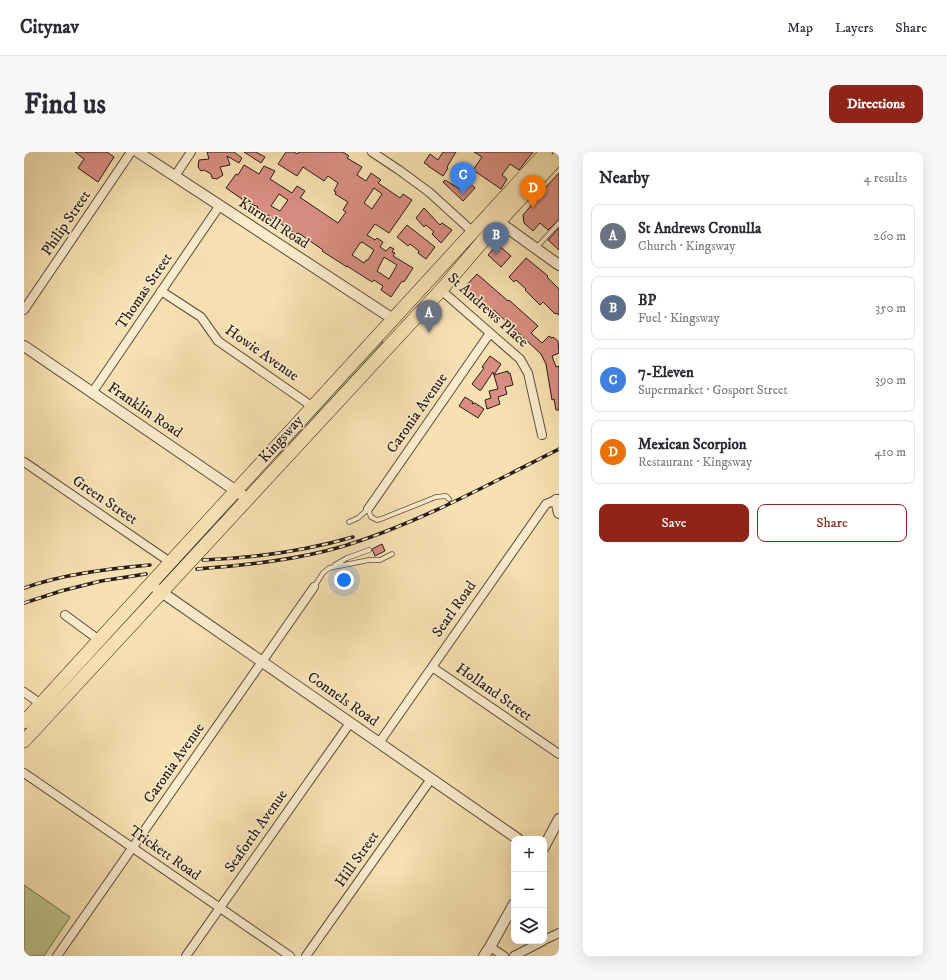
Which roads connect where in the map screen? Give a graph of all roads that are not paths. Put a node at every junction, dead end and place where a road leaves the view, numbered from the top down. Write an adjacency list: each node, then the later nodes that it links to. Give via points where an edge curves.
1 (131, 152): 17 (street, Philip Street)
2 (138, 152): 7 (street, Kurnell Road)
3 (191, 152): 7 (street)
4 (372, 152): 11 (street, via 424,189)
5 (546, 152): 9 (main road, Kingsway)
6 (559, 157): 9 (main road, Kingsway)
7 (175, 176): 8 (street, Kurnell Road)
8 (220, 205): 16 (street, Thomas Street); 18 (street, Kurnell Road)
9 (494, 219): 11 (main road, Kingsway); 12 (street); 15 (main road, Kingsway)
10 (559, 223): 12 (lane)
11 (473, 232): 14 (main road, Kingsway)
12 (535, 248): 13 (street)
13 (559, 265)
14 (430, 280): 15 (main road, St Andrews Place); 18 (main road, Kingsway)
15 (441, 290): 19 (street, St Andrews Place); 26 (main road, Kingsway)
16 (161, 291): 21 (street, Thomas Street); 22 (street, Howie Avenue, via 201,317 218,341)
17 (24, 310)
18 (393, 319): 22 (main road, Kingsway)
19 (490, 333): 23 (street, St Andrews Place, via 525,365); 29 (street, Caronia Avenue)
20 (25, 349): 21 (street, Franklin Road)
21 (92, 393): 25 (street, Franklin Road)
22 (313, 407): 25 (main road, Kingsway)
23 (542, 435)
24 (24, 462): 34 (street, Green Street)
25 (236, 490): 26 (street, Franklin Road); 34 (main road, Kingsway)
26 (248, 499): 38 (main road, Kingsway)
27 (449, 499): 29 (lane, via 446,496 436,497 381,520 371,517)
28 (558, 500): 30 (street); 42 (street, Searl Road, via 546,504)
29 (368, 509): 31 (lane)
30 (559, 513)
31 (349, 522)
32 (370, 550): 35 (lane, via 347,558)
33 (392, 554): 35 (lane, via 380,560)
34 (170, 562): 36 (main road, Kingsway)
35 (334, 566): 37 (lane, via 323,573)
36 (150, 584): 38 (street, Connels Road); 40 (main road, Kingsway)
37 (314, 587): 41 (street, Caronia Avenue)
38 (163, 592): 41 (street, Connels Road); 47 (main road, Kingsway)
39 (65, 615): 40 (street)
40 (99, 640): 44 (main road, Kingsway)
41 (263, 661): 46 (street, Connels Road); 55 (street, Caronia Avenue)
42 (432, 667): 48 (street, Searl Road); 49 (street, Holland Street)
43 (24, 692): 44 (street)
44 (41, 704): 45 (main road, Kingsway)
45 (24, 722)
46 (350, 723): 48 (street, Connels Road); 56 (street, Seaforth Avenue)
47 (24, 741)
48 (379, 743): 51 (street, Connels Road)
49 (559, 754)
50 (24, 773): 55 (street, Trickett Road)
51 (431, 779): 53 (street, Connels Road); 65 (street, Hill Street)
52 (558, 825): 54 (street)
53 (514, 836)
54 (547, 842)
55 (132, 847): 56 (street, Trickett Road); 62 (street, Caronia Avenue)
56 (220, 908): 63 (street, Seaforth Avenue); 64 (street, Trickett Road)
57 (512, 908): 61 (street)
58 (559, 933): 59 (street)
59 (547, 939)
60 (537, 944): 68 (street)
61 (490, 946): 66 (street); 67 (street)
62 (57, 956)
63 (186, 956)
64 (290, 956)
65 (306, 956)
66 (484, 956)
67 (504, 956)
68 (514, 956)

